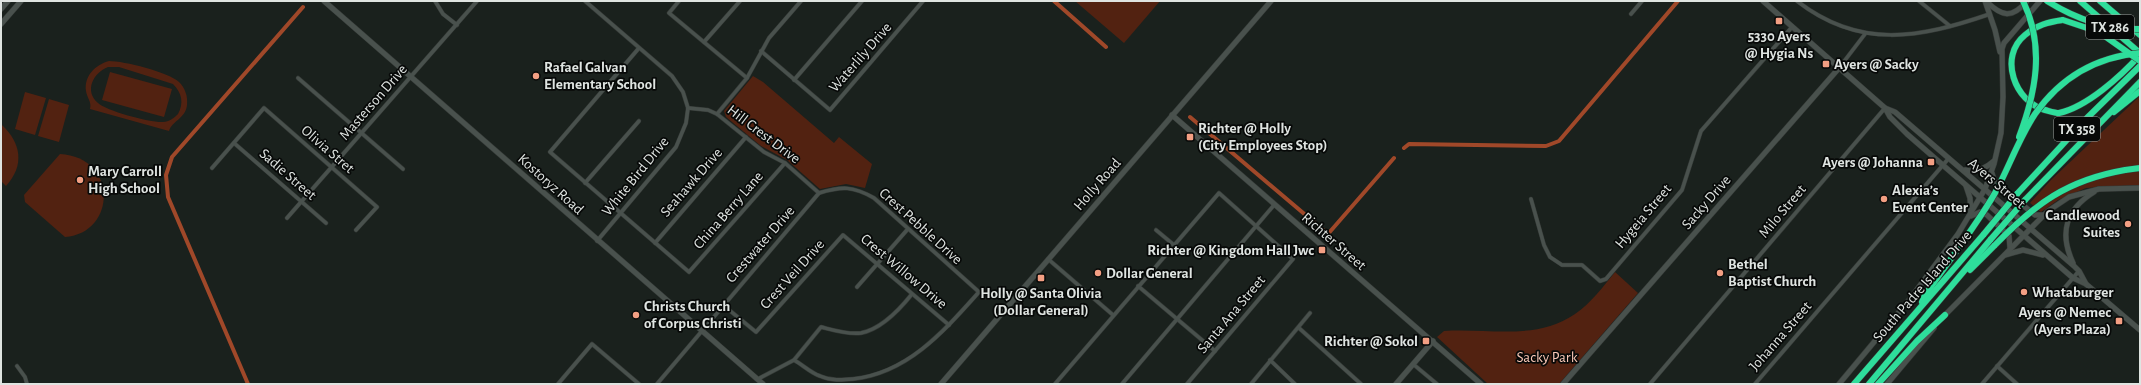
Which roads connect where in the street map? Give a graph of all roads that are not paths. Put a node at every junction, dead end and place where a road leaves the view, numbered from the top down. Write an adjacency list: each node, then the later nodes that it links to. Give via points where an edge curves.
1 (8, 1): 24 (main road)
2 (21, 1): 27 (main road)
3 (324, 1): 42 (main road, Kostoryz Road)
4 (435, 1): 28 (street, via 443,14)
5 (477, 1): 28 (street, Masterson Drive)
6 (585, 1): 35 (street)
7 (679, 1): 34 (street, via 669,13)
8 (740, 1): 34 (street)
9 (801, 1): 36 (street)
10 (862, 1): 45 (street)
11 (924, 1): 45 (street, Waterlily Drive, via 830,110)
12 (1271, 1): 51 (main road, Holly Road)
13 (1642, 1): 25 (street)
14 (1763, 1): 30 (main road, Ayers Street)
15 (1797, 1): 32 (street, via 1811,12)
16 (1919, 1): 29 (street)
17 (1986, 1): 19 (main road, via 1996,10 2008,14 2020,9); 26 (main road)
18 (2023, 1): 63 (highway, bridge, via 2030,14 2036,45 2037,76 2032,101)
19 (2027, 1)
20 (2040, 1): 38 (main road, via 2004,43)
21 (2047, 1): 31 (highway, bridge, via 2089,22 2125,29)
22 (2080, 1): 37 (highway, TX 286, bridge)
23 (2100, 1): 33 (highway, TX 286)
24 (1, 9)
25 (1631, 14)
26 (1990, 14): 29 (street); 38 (main road)
27 (1, 24)
28 (457, 25): 42 (street, Masterson Drive)
29 (1950, 26): 32 (street, via 1911,35)
30 (1792, 27): 41 (main road, Ayers Street); 77 (street, Hygeia Street, via 1701,131 1682,190 1606,279 1600,281 1582,265 1562,264 1550,257)
31 (2140, 29)
32 (1864, 34): 41 (street, Sacky Drive)
33 (2140, 35)
34 (704, 42): 44 (street)
35 (639, 48): 48 (street, via 679,84); 70 (street, via 550,152)
36 (761, 51): 44 (street); 45 (street)
37 (2140, 54): 39 (highway, bridge, via 2129,67 2081,105 2057,113 2034,107 2023,98 2012,72 2012,58 2017,44 2024,36 2046,22 2063,20 2099,32); 63 (highway, bridge, via 2120,55 2085,67 2064,84 2036,114)
38 (2001, 61): 60 (main road, via 2003,103 2001,133)
39 (2140, 62)
40 (2140, 66): 109 (highway, South Padre Island Drive / TX 358, bridge, via 2087,118 2017,194)
41 (1839, 68): 49 (main road, Ayers Street); 143 (main road, Sacky Drive)
42 (412, 76): 54 (street, Masterson Drive); 92 (main road, Kostoryz Road)
43 (298, 78): 54 (street)
44 (747, 78): 50 (street)
45 (794, 80)
46 (2140, 82): 53 (highway, South Padre Island Drive / TX 358)
47 (2140, 91): 53 (highway)
48 (688, 108): 50 (street, Hill Crest Drive); 80 (street, White Bird Drive, via 686,123 676,147)
49 (1885, 108): 55 (main road, Ayers Street, via 1895,112); 58 (main road, Ayers Street); 144 (street, Milo Street)
50 (717, 114): 56 (street, Hill Crest Drive)
51 (1172, 116): 79 (main road, Richter Street); 98 (main road, Holly Road)
52 (639, 121): 70 (street)
53 (2094, 128): 107 (highway, South Padre Island Drive / TX 358, bridge, via 2025,200)
54 (361, 133): 65 (street, Masterson Drive); 67 (street)
55 (1924, 136): 58 (main road); 59 (main road, Ayers Street)
56 (746, 137): 61 (street, Hill Crest Drive, via 764,152); 93 (street, Seahawk Drive)
57 (234, 143): 64 (street); 65 (street, Olivia Stret, via 264,108); 78 (street, Sadie Street)
58 (1922, 147): 62 (main road, Ayers Street)
59 (1949, 158): 62 (street, Johanna Street); 68 (main road, Ayers Street)
60 (1995, 160): 68 (main road, via 1976,171); 69 (main road)
61 (785, 163): 75 (street, Hill Crest Drive); 93 (street, China Berry Lane, via 689,272)
62 (1943, 165): 71 (main road, Ayers Street); 145 (street, Johanna Street)
63 (2008, 167): 109 (highway, bridge, via 1965,239 1925,295)
64 (212, 168)
65 (331, 168): 78 (street, Masterson Drive); 87 (street, Olivia Stret, via 377,208)
66 (2140, 168): 107 (highway, bridge, via 2102,174 2038,205 2018,221)
67 (403, 169)
68 (1962, 169): 73 (main road, Ayers Street)
69 (1992, 170): 73 (main road); 81 (main road, via 1995,183 2035,216)
70 (585, 183): 80 (street)
71 (1965, 184): 76 (main road, Ayers Street); 82 (main road, via 1970,198)
72 (2140, 188): 74 (main road)
73 (1985, 189): 76 (main road); 86 (main road, Ayers Street)
74 (2099, 189): 81 (main road, via 2069,197); 100 (main road, via 2080,201 2068,220 2065,238)
75 (819, 193): 88 (street, Crest Pebble Drive, via 848,187 862,191 874,198); 108 (street, Crestwater Drive)
76 (1981, 198): 82 (main road); 91 (main road, Ayers Street)
77 (1531, 199)
78 (302, 201): 83 (street, Masterson Drive); 84 (street, Sadie Street)
79 (1274, 205): 85 (street); 118 (main road, Richter Street)
80 (620, 213): 92 (street, White Bird Drive); 93 (street)
81 (2043, 215): 86 (main road)
82 (1970, 216): 95 (main road, via 1980,212 1987,215 2010,236); 146 (main road, via 1894,320)
83 (287, 218)
84 (326, 223)
85 (1256, 226): 94 (street, via 1219,193); 113 (street); 119 (street, Santa Ana Street, via 1293,259)
86 (2031, 228): 91 (main road); 100 (main road, Ayers Street)
87 (356, 230)
88 (907, 230): 99 (street); 114 (street, Crest Pebble Drive, via 978,292)
89 (1156, 230): 94 (street)
90 (843, 235): 99 (street, Crest Willow Drive); 108 (street, Crest Veil Drive, via 756,332)
91 (2024, 235): 95 (main road); 97 (main road, Ayers Street)
92 (597, 241): 117 (main road, Kostoryz Road)
93 (655, 243)
94 (1174, 245): 104 (street)
95 (2010, 248): 96 (main road)
96 (2004, 255): 97 (main road, via 2030,250); 112 (main road)
97 (2051, 258): 102 (main road, Ayers Street)
98 (1048, 259): 111 (street); 134 (main road, Holly Road)
99 (877, 264): 105 (street); 106 (street, Crest Willow Drive)
100 (2074, 266): 101 (main road, Ayers Street)
101 (2079, 271): 102 (street); 103 (main road, Ayers Street)
102 (2073, 278): 103 (main road, Ayers Street); 124 (street)
103 (2086, 284): 116 (main road, Ayers Street)
104 (1138, 286): 111 (street); 113 (street)
105 (858, 287)
106 (912, 294): 114 (street, Crest Willow Drive); 120 (street, via 896,314 861,333 821,328)
107 (1945, 295): 148 (highway, South Padre Island Drive / TX 358)
108 (723, 305): 117 (street, Crestwater Drive)
109 (1920, 308): 147 (highway, South Padre Island Drive / TX 358)
110 (1310, 313): 115 (street)
111 (1113, 315): 127 (street)
112 (1945, 315): 149 (highway); 150 (main road)
113 (1176, 320): 119 (street); 135 (street)
114 (949, 325): 120 (street, via 922,350 896,368 866,378 838,380 821,377)
115 (1299, 328): 121 (street); 139 (street)
116 (2140, 330)
117 (702, 332): 125 (main road, Kostoryz Road); 132 (street, Crestwater Drive)
118 (1433, 341): 122 (main road); 142 (main road, Richter Street)
119 (1215, 351): 136 (street, Santa Ana Street)
120 (794, 360): 125 (street)
121 (1270, 360): 137 (street); 138 (street)
122 (1413, 364): 140 (main road); 141 (street)
123 (17, 366): 128 (street)
124 (1997, 366): 151 (street); 152 (street)
125 (758, 378): 133 (main road, Kostoryz Road)
126 (561, 380): 129 (street); 130 (street); 131 (street, via 592,344)
127 (1057, 383)
128 (27, 384)
129 (558, 384)
130 (566, 384)
131 (639, 384)
132 (657, 384)
133 (763, 384)
134 (941, 384)
135 (1122, 384)
136 (1187, 384)
137 (1251, 384)
138 (1295, 384)
139 (1361, 384)
140 (1396, 384)
141 (1437, 384)
142 (1481, 384)
143 (1564, 384)
144 (1650, 384)
145 (1755, 384)
146 (1839, 384)
147 (1854, 384)
148 (1869, 384)
149 (1878, 384)
150 (1887, 384)
151 (1982, 384)
152 (2017, 384)

